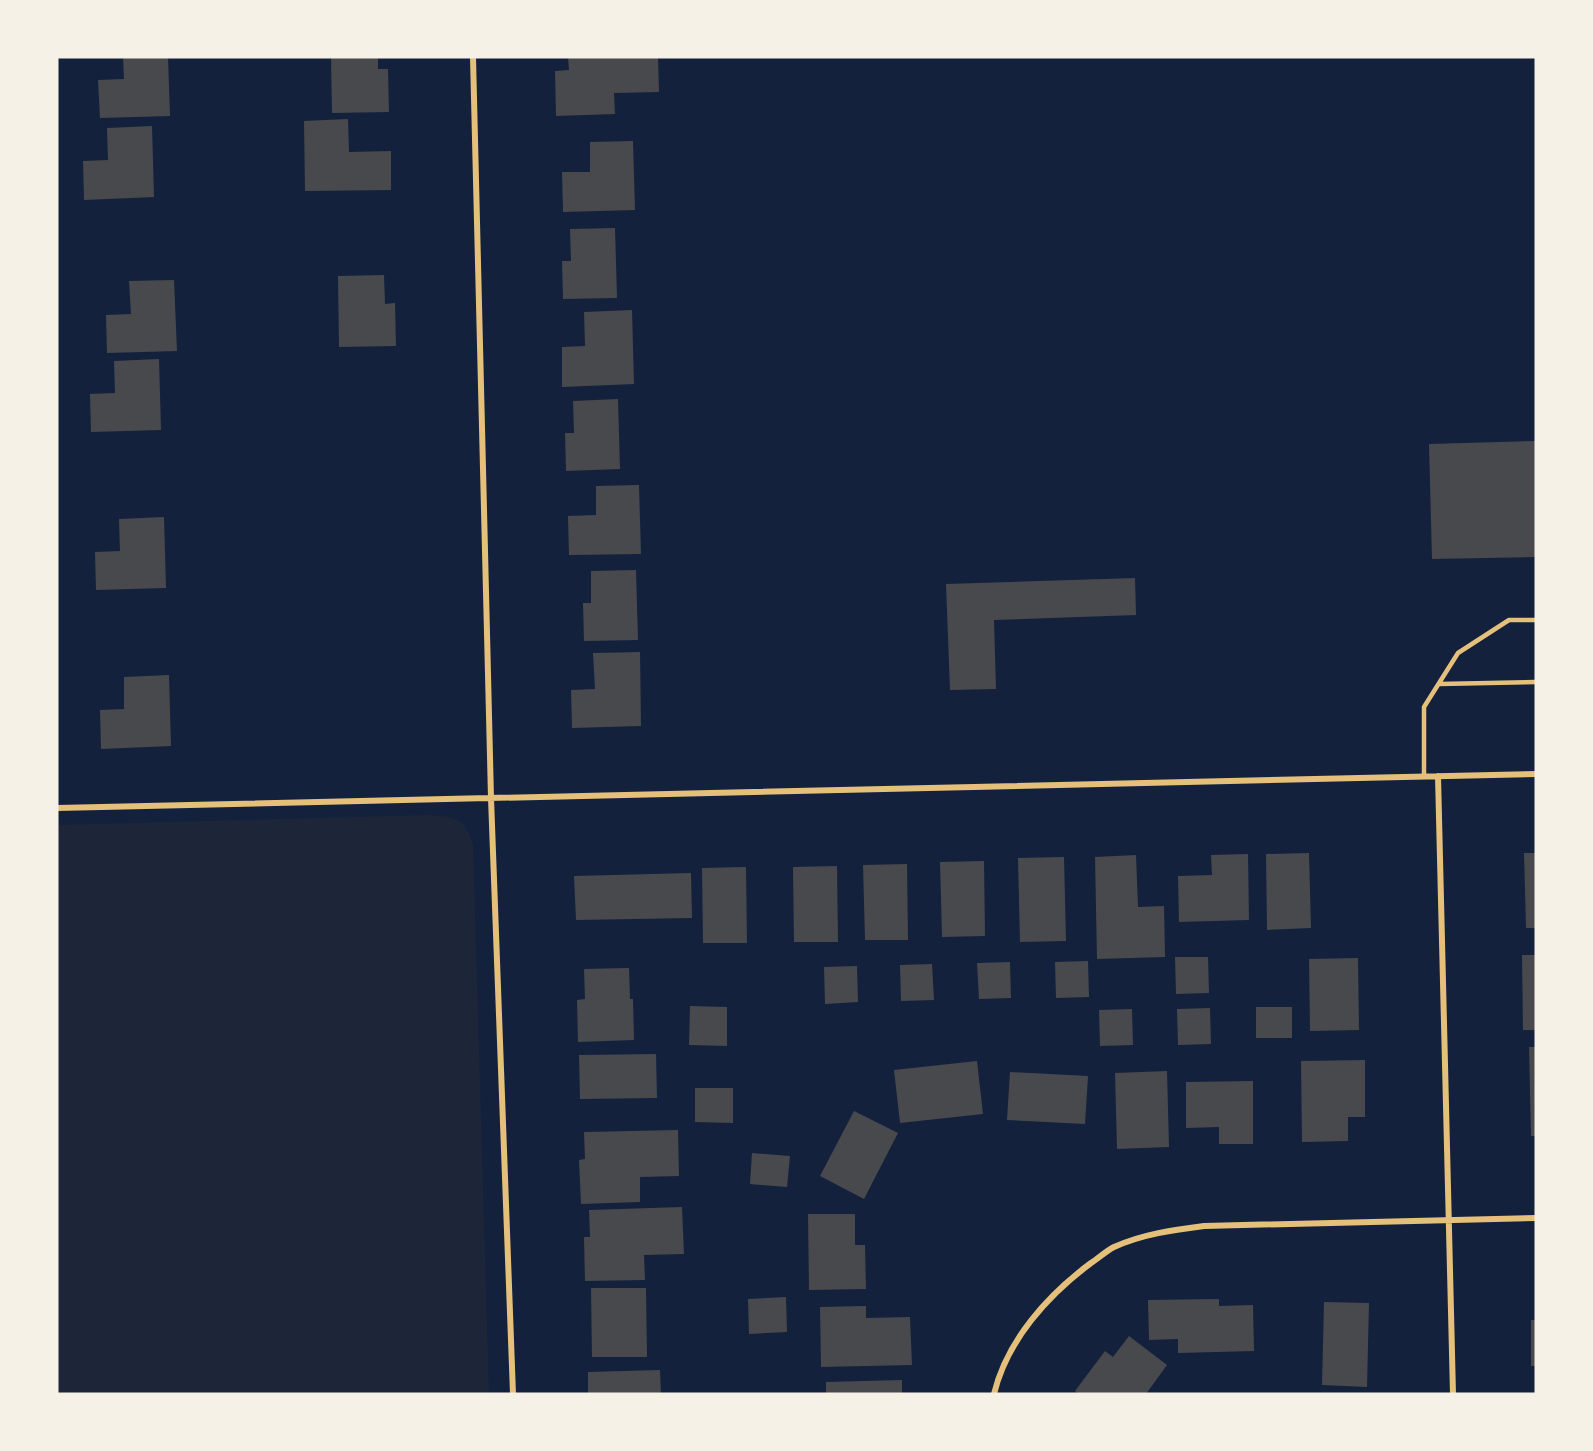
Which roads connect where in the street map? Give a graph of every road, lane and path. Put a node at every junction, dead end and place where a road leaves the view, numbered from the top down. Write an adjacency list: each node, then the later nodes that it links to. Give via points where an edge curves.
1 (473, 57): 8 (street)
2 (1536, 620): 4 (lane, via 1509,620 1458,653)
3 (1536, 682): 4 (lane)
4 (1439, 684): 7 (lane, via 1424,707)
5 (1536, 774): 6 (street)
6 (1438, 776): 7 (street); 11 (street)
7 (1424, 777): 8 (street)
8 (491, 798): 9 (street); 12 (street)
9 (57, 808)
10 (1536, 1218): 11 (street)
11 (1449, 1220): 13 (street, via 1204,1226 1154,1233 1112,1248 1048,1301 1020,1334); 14 (street)
12 (513, 1394)
13 (994, 1394)
14 (1453, 1394)

